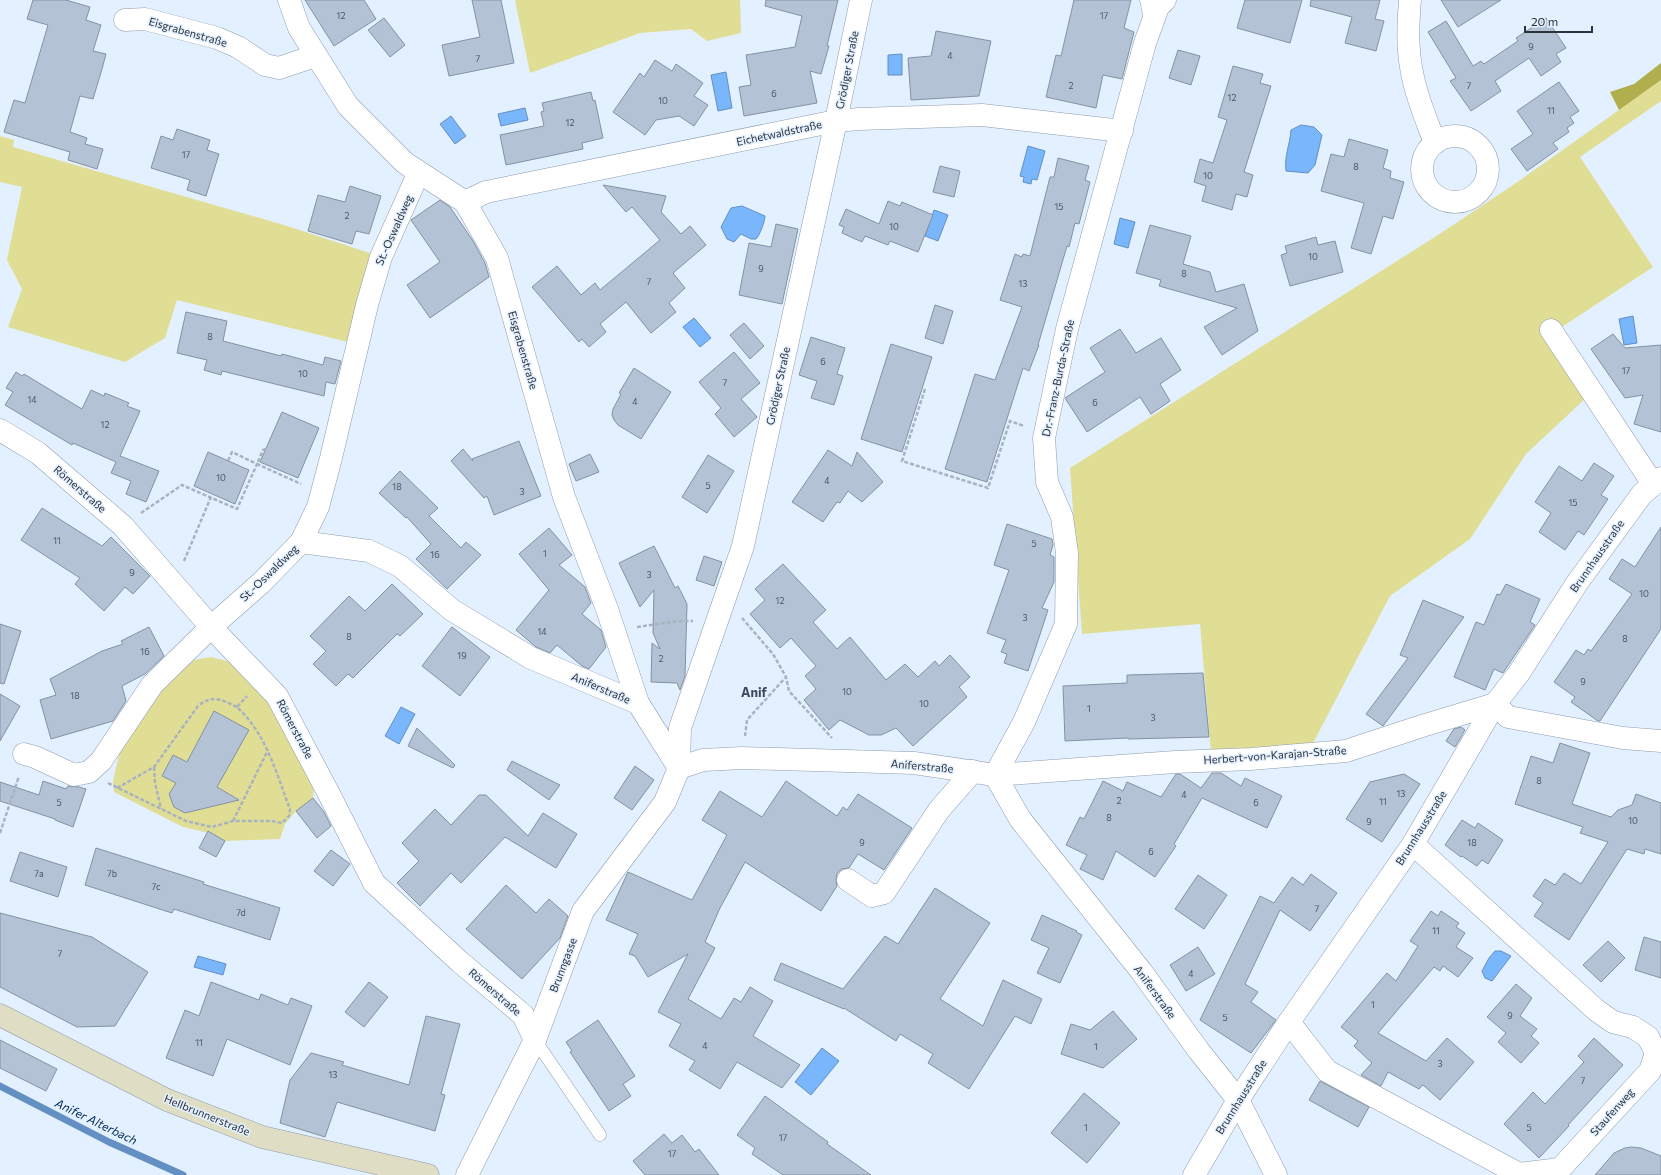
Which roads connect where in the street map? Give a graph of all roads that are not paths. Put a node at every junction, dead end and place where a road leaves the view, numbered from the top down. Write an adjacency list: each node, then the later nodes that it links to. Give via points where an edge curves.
1 (289, 0): 8 (street, Eisgrabenstraße, via 299,28)
2 (861, 0): 9 (street, Grödiger Straße)
3 (1146, 0): 7 (lane)
4 (1165, 0): 7 (street, Dr.-Franz-Burda-Straße, via 1158,7)
5 (1410, 0): 11 (street, via 1408,27 1411,68)
6 (125, 20): 8 (street, Eisgrabenstraße, via 145,19 217,38 238,47 265,65 279,68)
7 (1151, 26): 10 (street, Dr.-Franz-Burda-Straße)
8 (316, 56): 12 (street, Eisgrabenstraße, via 348,106 405,163)
9 (836, 121): 10 (street, Eichetwaldstraße, via 982,115); 13 (street, Eichetwaldstraße, via 486,192); 23 (street, Grödiger Straße, via 744,542 680,728)
10 (1122, 131): 25 (street, Dr.-Franz-Burda-Straße, via 1067,329 1044,438 1047,482 1062,517 1067,553 1066,624 1024,722)
11 (1435, 143)
12 (420, 172): 13 (street, Eisgrabenstraße); 17 (street, St.-Oswaldweg, via 380,257 318,506)
13 (465, 202): 19 (street, Eisgrabenstraße, via 497,258 564,497)
14 (1551, 330): 16 (street, Brunnhausstraße)
15 (0, 430): 18 (street, Römerstraße, via 38,453 123,526)
16 (1657, 481): 20 (street, Brunnhausstraße, via 1642,494 1577,583 1519,673)
17 (301, 542): 18 (street, St.-Oswaldweg, via 261,583); 19 (street, Aniferstraße, via 369,551 400,566 452,610 532,658)
18 (211, 627): 22 (street, St.-Oswaldweg, via 152,685 101,762 89,772 74,775); 30 (street, Römerstraße, via 277,696 374,883 460,962 523,1015)
19 (638, 703): 23 (street, Aniferstraße)
20 (1495, 704): 21 (street, via 1508,717 1623,738); 25 (street, Herbert-von-Karajan-Straße, via 1346,751); 26 (street, Brunnhausstraße)
21 (1661, 741)
22 (24, 754)
23 (679, 768): 24 (street, Aniferstraße, via 703,760 742,758 914,763); 30 (street, Brunngasse, via 665,802 583,911)
24 (973, 771): 25 (street, Aniferstraße); 27 (street, Aniferstraße, via 939,810 884,893 872,896)
25 (995, 775): 31 (street, Aniferstraße, via 1020,819 1141,971)
26 (1413, 844): 29 (street, Brunnhausstraße); 29 (street, Staufenweg, via 1596,1010 1613,1022 1633,1028 1648,1037 1656,1053 1650,1071 1560,1170 1519,1174 1326,1071)
27 (848, 880)
28 (0, 1015): 33 (street, Hellbrunnerstraße, via 167,1100 262,1138)
29 (1289, 1022): 31 (street, Brunnhausstraße)
30 (535, 1040): 32 (lane); 34 (street, Brunngasse)
31 (1238, 1100): 35 (street, Brunnhausstraße); 36 (street, Aniferstraße)
32 (600, 1135)
33 (428, 1175)
34 (467, 1175)
35 (1194, 1175)
36 (1276, 1175)

